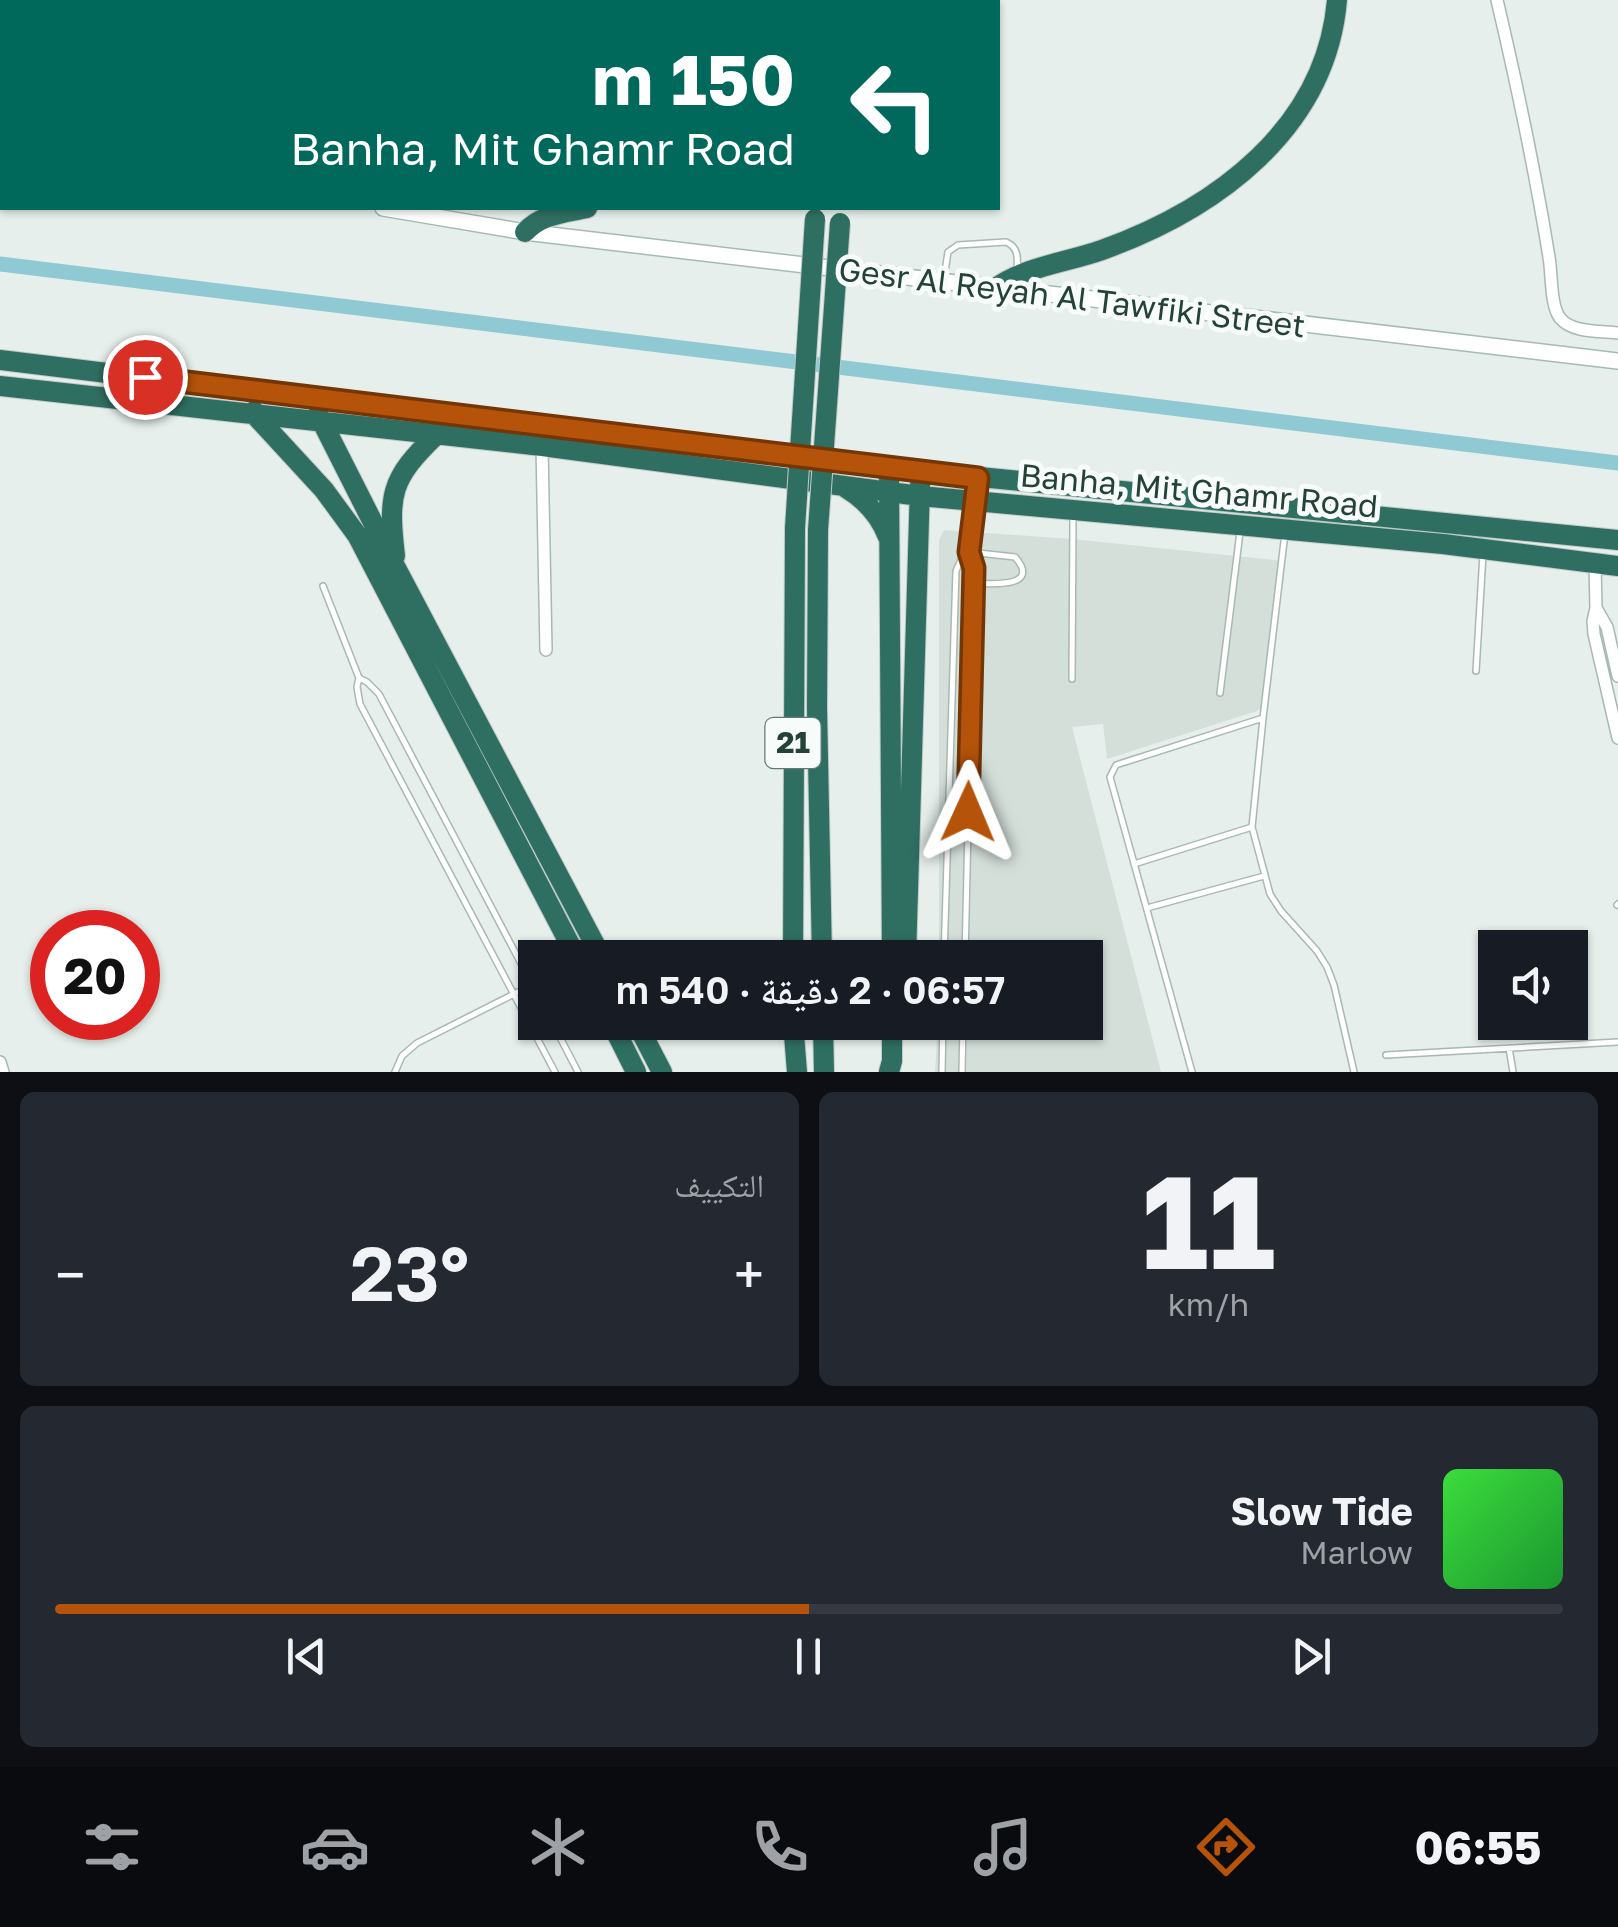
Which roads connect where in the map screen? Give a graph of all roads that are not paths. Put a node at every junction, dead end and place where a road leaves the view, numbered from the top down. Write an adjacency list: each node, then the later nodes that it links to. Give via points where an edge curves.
1 (1338, 0): 9 (highway, via 1314,86 1286,130 1256,160 1155,228)
2 (1497, 0): 11 (street, via 1548,246 1554,306 1562,321 1578,328)
3 (395, 210): 7 (main road, Gesr Al Reyah Al Tawfiki Street)
4 (577, 210): 7 (highway, via 547,216)
5 (816, 213): 55 (highway, 21, bridge, via 795,528)
6 (841, 215): 56 (highway, 21, bridge, via 818,530)
7 (526, 232): 8 (main road, Gesr Al Reyah Al Tawfiki Street)
8 (943, 283): 9 (lane, via 948,252 958,245 1009,243 1018,256); 10 (main road, Gesr Al Reyah Al Tawfiki Street)
9 (1017, 283): 10 (highway); 13 (main road, Gesr Al Reyah Al Tawfiki Street)
10 (994, 289)
11 (1618, 333)
12 (0, 360): 15 (highway, Banha, Mit Ghamr Road)
13 (1618, 361)
14 (0, 386): 17 (highway, Banha, Mit Ghamr Road)
15 (254, 390): 16 (highway, Banha, Mit Ghamr Road); 17 (highway)
16 (308, 396): 18 (highway); 21 (highway, Banha, Mit Ghamr Road)
17 (254, 414): 18 (highway, Banha, Mit Ghamr Road); 53 (highway, via 357,535)
18 (322, 424): 19 (highway, Banha, Mit Ghamr Road); 37 (highway)
19 (436, 436): 20 (highway, Banha, Mit Ghamr Road); 37 (highway, via 402,471 396,487 390,521)
20 (542, 446): 24 (highway, Banha, Mit Ghamr Road); 41 (street)
21 (888, 468): 22 (highway, Banha, Mit Ghamr Road); 25 (highway)
22 (921, 472): 23 (highway, Banha, Mit Ghamr Road); 26 (highway)
23 (978, 478): 27 (lane); 31 (highway, Banha, Mit Ghamr Road)
24 (840, 485): 25 (highway, Banha, Mit Ghamr Road); 32 (highway, via 876,514)
25 (890, 492): 26 (highway, Banha, Mit Ghamr Road); 32 (highway)
26 (920, 496): 27 (highway, Banha, Mit Ghamr Road); 58 (highway)
27 (975, 501): 28 (highway, Banha, Mit Ghamr Road); 34 (lane)
28 (1072, 508): 29 (highway, Banha, Mit Ghamr Road); 45 (lane)
29 (1241, 524): 30 (highway, Banha, Mit Ghamr Road); 46 (lane)
30 (1286, 528): 33 (highway, Banha, Mit Ghamr Road); 47 (lane)
31 (1618, 540)
32 (891, 543): 57 (highway)
33 (1483, 549): 35 (highway, Banha, Mit Ghamr Road); 42 (lane)
34 (969, 552): 38 (lane); 38 (lane, via 1015,558 1022,570 1015,582); 59 (lane, via 956,571)
35 (1594, 564): 36 (highway, Banha, Mit Ghamr Road); 40 (street)
36 (1618, 566)
37 (396, 568): 54 (highway)
38 (974, 583): 60 (lane)
39 (323, 586): 44 (lane)
40 (1596, 608): 43 (street); 48 (street, via 1594,634)
41 (546, 650)
42 (1476, 671)
43 (1618, 676)
44 (359, 678): 61 (lane, via 379,694); 63 (lane, via 360,704)
45 (1072, 679)
46 (1220, 693)
47 (1263, 718): 49 (lane); 50 (lane, via 1116,765 1110,776)
48 (1618, 738)
49 (1252, 827): 50 (lane); 51 (lane)
50 (1134, 864): 52 (lane)
51 (1264, 876): 52 (lane); 92 (lane, via 1281,911 1327,967)
52 (1147, 908): 91 (lane)
53 (568, 940)
54 (592, 940)
55 (793, 940)
56 (822, 940)
57 (892, 940)
58 (907, 940)
59 (945, 940)
60 (965, 940)
61 (518, 957)
62 (518, 993): 63 (lane)
63 (514, 994): 80 (lane, via 417,1043); 81 (lane)
64 (561, 1040): 82 (lane)
65 (619, 1040): 83 (highway)
66 (645, 1040): 84 (highway)
67 (791, 1040): 85 (highway)
68 (794, 1040): 86 (highway)
69 (823, 1040): 78 (highway)
70 (892, 1040): 87 (highway)
71 (904, 1040): 88 (highway)
72 (943, 1040): 89 (lane)
73 (963, 1040): 90 (lane)
74 (1618, 1042): 75 (lane)
75 (1508, 1048): 76 (lane); 93 (lane)
76 (1386, 1055)
77 (0, 1062): 79 (street)
78 (824, 1070)
79 (4, 1072)
80 (394, 1072)
81 (555, 1072)
82 (578, 1072)
83 (636, 1072)
84 (662, 1072)
85 (785, 1072)
86 (797, 1072)
87 (890, 1072)
88 (903, 1072)
89 (942, 1072)
90 (962, 1072)
91 (1192, 1072)
92 (1354, 1072)
93 (1513, 1072)

